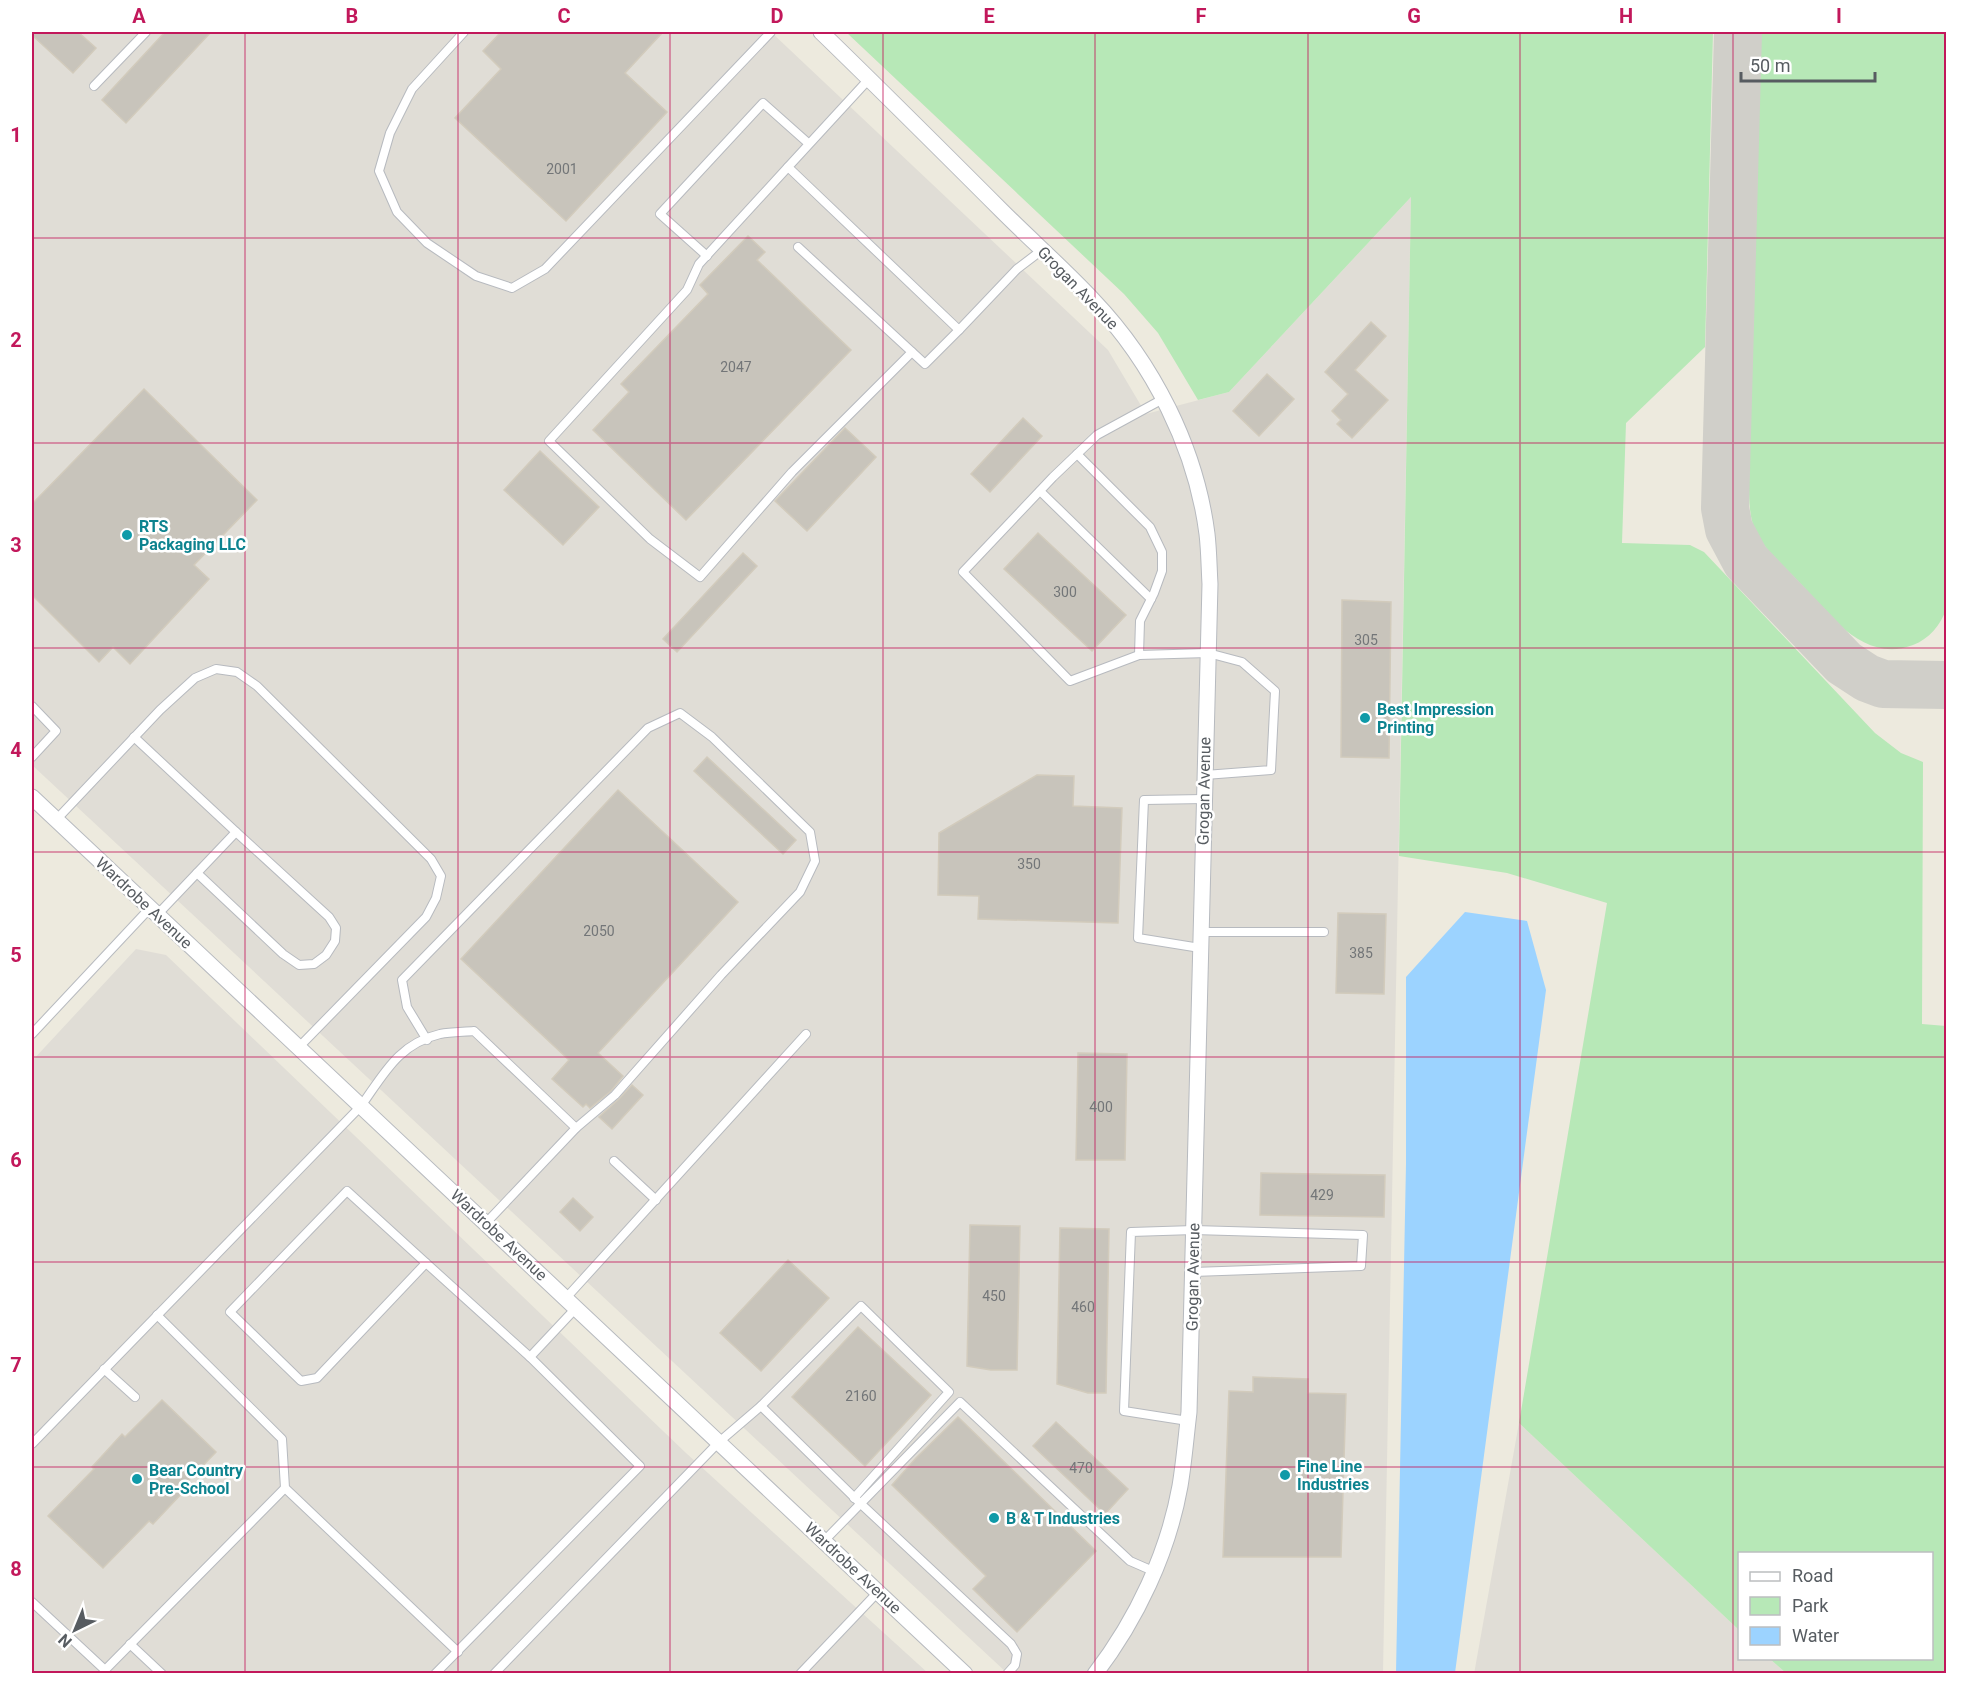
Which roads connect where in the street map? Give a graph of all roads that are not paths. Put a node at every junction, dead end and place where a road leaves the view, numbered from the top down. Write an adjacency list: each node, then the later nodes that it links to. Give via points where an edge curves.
1 (146, 32): 6 (lane)
2 (464, 32): 3 (lane, via 412,88 390,133 379,171 397,212 427,243 476,276 512,288 545,268)
3 (771, 32)
4 (821, 32): 5 (street, Grogan Avenue)
5 (869, 79): 7 (lane); 10 (street, Grogan Avenue)
6 (94, 86)
7 (808, 143): 8 (lane); 11 (lane, via 764,103 660,214)
8 (788, 167): 11 (lane); 12 (lane)
9 (798, 247): 13 (lane)
10 (1042, 250): 12 (lane, via 1017,269); 14 (street, Grogan Avenue, via 1118,329)
11 (706, 256): 13 (lane, via 687,290 549,441 650,539 700,577 792,472)
12 (959, 330): 13 (lane, via 925,364)
13 (912, 352)
14 (1163, 399): 15 (lane, via 1097,435); 18 (street, Grogan Avenue, via 1188,453 1207,534)
15 (1077, 454): 16 (lane); 17 (lane, via 1150,527 1162,552 1162,571)
16 (1040, 491): 17 (lane); 19 (lane, via 963,572 1070,681)
17 (1151, 599): 19 (lane, via 1140,621)
18 (1208, 653): 19 (lane); 23 (street, Grogan Avenue); 23 (lane, via 1242,662 1275,691 1271,770)
19 (1139, 655)
20 (32, 706): 22 (lane, via 56,731)
21 (135, 737): 26 (lane); 27 (lane); 36 (lane, via 195,678 216,669 237,672 257,686 431,859 441,876 426,917)
22 (32, 757)
23 (1205, 775): 25 (street, Grogan Avenue)
24 (32, 797): 26 (street, Wardrobe Avenue)
25 (1204, 799): 30 (street, Grogan Avenue); 32 (lane, via 1144,800 1138,938)
26 (56, 820): 29 (street, Wardrobe Avenue)
27 (236, 832): 28 (lane); 28 (lane, via 329,917 336,928 335,940 326,955 314,964 299,965)
28 (197, 873): 29 (lane)
29 (153, 911): 33 (lane); 36 (street, Wardrobe Avenue)
30 (1201, 932): 31 (lane); 32 (street, Grogan Avenue)
31 (1324, 932)
32 (1200, 948): 42 (street, Grogan Avenue)
33 (32, 1034)
34 (806, 1034): 40 (lane)
35 (427, 1040): 37 (lane, via 395,1058); 38 (lane, via 440,1034 474,1031); 38 (lane, via 407,1007 402,980 648,728 680,713 712,737 810,832 815,861 800,892 615,1095)
36 (299, 1047): 37 (street, Wardrobe Avenue)
37 (361, 1106): 41 (street, Wardrobe Avenue); 46 (lane)
38 (576, 1128): 41 (lane)
39 (614, 1161): 40 (lane)
40 (656, 1200): 45 (lane)
41 (486, 1223): 45 (street, Wardrobe Avenue)
42 (1194, 1230): 44 (street, Grogan Avenue); 44 (lane, via 1363,1235 1361,1266); 51 (lane, via 1131,1232 1124,1411)
43 (426, 1263): 43 (lane, via 317,1378 301,1381 230,1312 347,1191); 47 (lane)
44 (1193, 1272): 51 (street, Grogan Avenue)
45 (571, 1303): 47 (lane); 52 (street, Wardrobe Avenue)
46 (157, 1315): 48 (lane); 54 (lane, via 282,1439)
47 (530, 1358): 61 (lane, via 640,1466)
48 (104, 1369): 49 (lane); 53 (lane)
49 (135, 1397)
50 (761, 1406): 52 (lane); 55 (lane); 55 (lane, via 861,1306 949,1392)
51 (1188, 1421): 57 (street, Grogan Avenue, via 1180,1487)
52 (719, 1442): 56 (street, Wardrobe Avenue); 65 (lane)
53 (32, 1444)
54 (285, 1488): 60 (lane); 61 (lane)
55 (857, 1501): 56 (lane); 57 (lane, via 960,1402 1130,1561); 67 (lane, via 1011,1644 1017,1654 1015,1665)
56 (824, 1541): 58 (street, Wardrobe Avenue)
57 (1153, 1571): 68 (street, Grogan Avenue, via 1138,1608)
58 (878, 1592): 62 (street, Wardrobe Avenue); 66 (lane)
59 (32, 1602): 60 (lane, via 105,1670)
60 (130, 1644): 63 (lane)
61 (458, 1652): 64 (lane)
62 (957, 1669)
63 (162, 1674)
64 (435, 1674)
65 (494, 1674)
66 (800, 1674)
67 (1007, 1674)
68 (1095, 1674)

